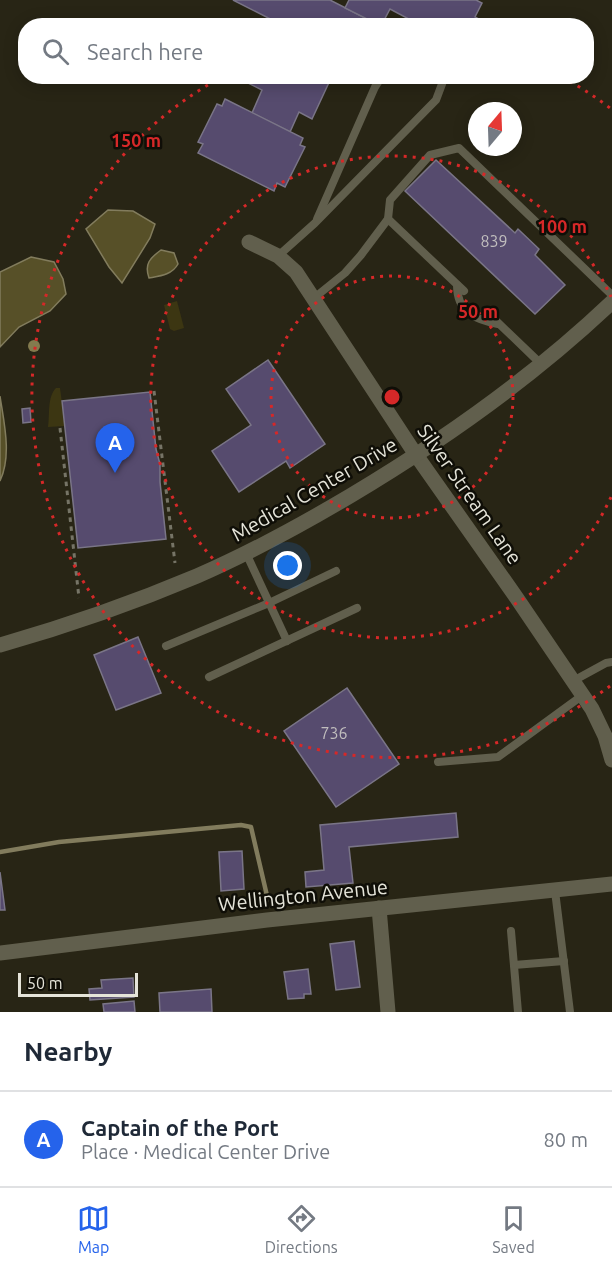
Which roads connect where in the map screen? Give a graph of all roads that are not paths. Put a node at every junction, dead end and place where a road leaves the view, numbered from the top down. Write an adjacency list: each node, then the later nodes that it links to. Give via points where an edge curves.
1 (377, 84): 4 (lane)
2 (442, 84): 4 (lane, via 436,100)
3 (388, 219): 7 (lane); 9 (lane, via 390,200 430,155 459,148); 10 (lane, via 345,273)
4 (315, 223): 6 (lane)
5 (249, 242): 6 (street, Silver Stream Lane)
6 (278, 256): 10 (street, Silver Stream Lane, via 296,272)
7 (458, 285): 8 (lane); 13 (lane, via 457,298 466,310 478,320)
8 (464, 291)
9 (612, 295)
10 (314, 298): 15 (street, Silver Stream Lane)
11 (612, 302): 14 (street, Medical Center Drive)
12 (490, 315): 13 (lane)
13 (499, 324): 14 (lane)
14 (541, 364): 15 (street, Medical Center Drive)
15 (416, 455): 16 (street, Medical Center Drive); 25 (street, Silver Stream Lane)
16 (246, 553): 18 (lane); 21 (street, Medical Center Drive, via 127,604)
17 (336, 571): 18 (lane)
18 (269, 603): 20 (lane); 22 (lane)
19 (357, 608): 20 (lane)
20 (287, 640): 24 (lane)
21 (0, 645)
22 (166, 646)
23 (612, 662): 25 (lane)
24 (209, 677)
25 (573, 681): 26 (street, Silver Stream Lane)
26 (583, 695): 27 (street, Silver Stream Lane); 28 (lane, via 498,757)
27 (611, 753)
28 (438, 762)
29 (612, 884): 30 (street, Wellington Avenue)
30 (555, 891): 31 (street, Wellington Avenue); 34 (lane)
31 (379, 908): 33 (street, Wellington Avenue); 36 (street)
32 (511, 932): 35 (lane)
33 (0, 953)
34 (564, 961): 35 (lane); 38 (lane)
35 (514, 965): 37 (lane)
36 (388, 1012)
37 (518, 1012)
38 (570, 1012)

